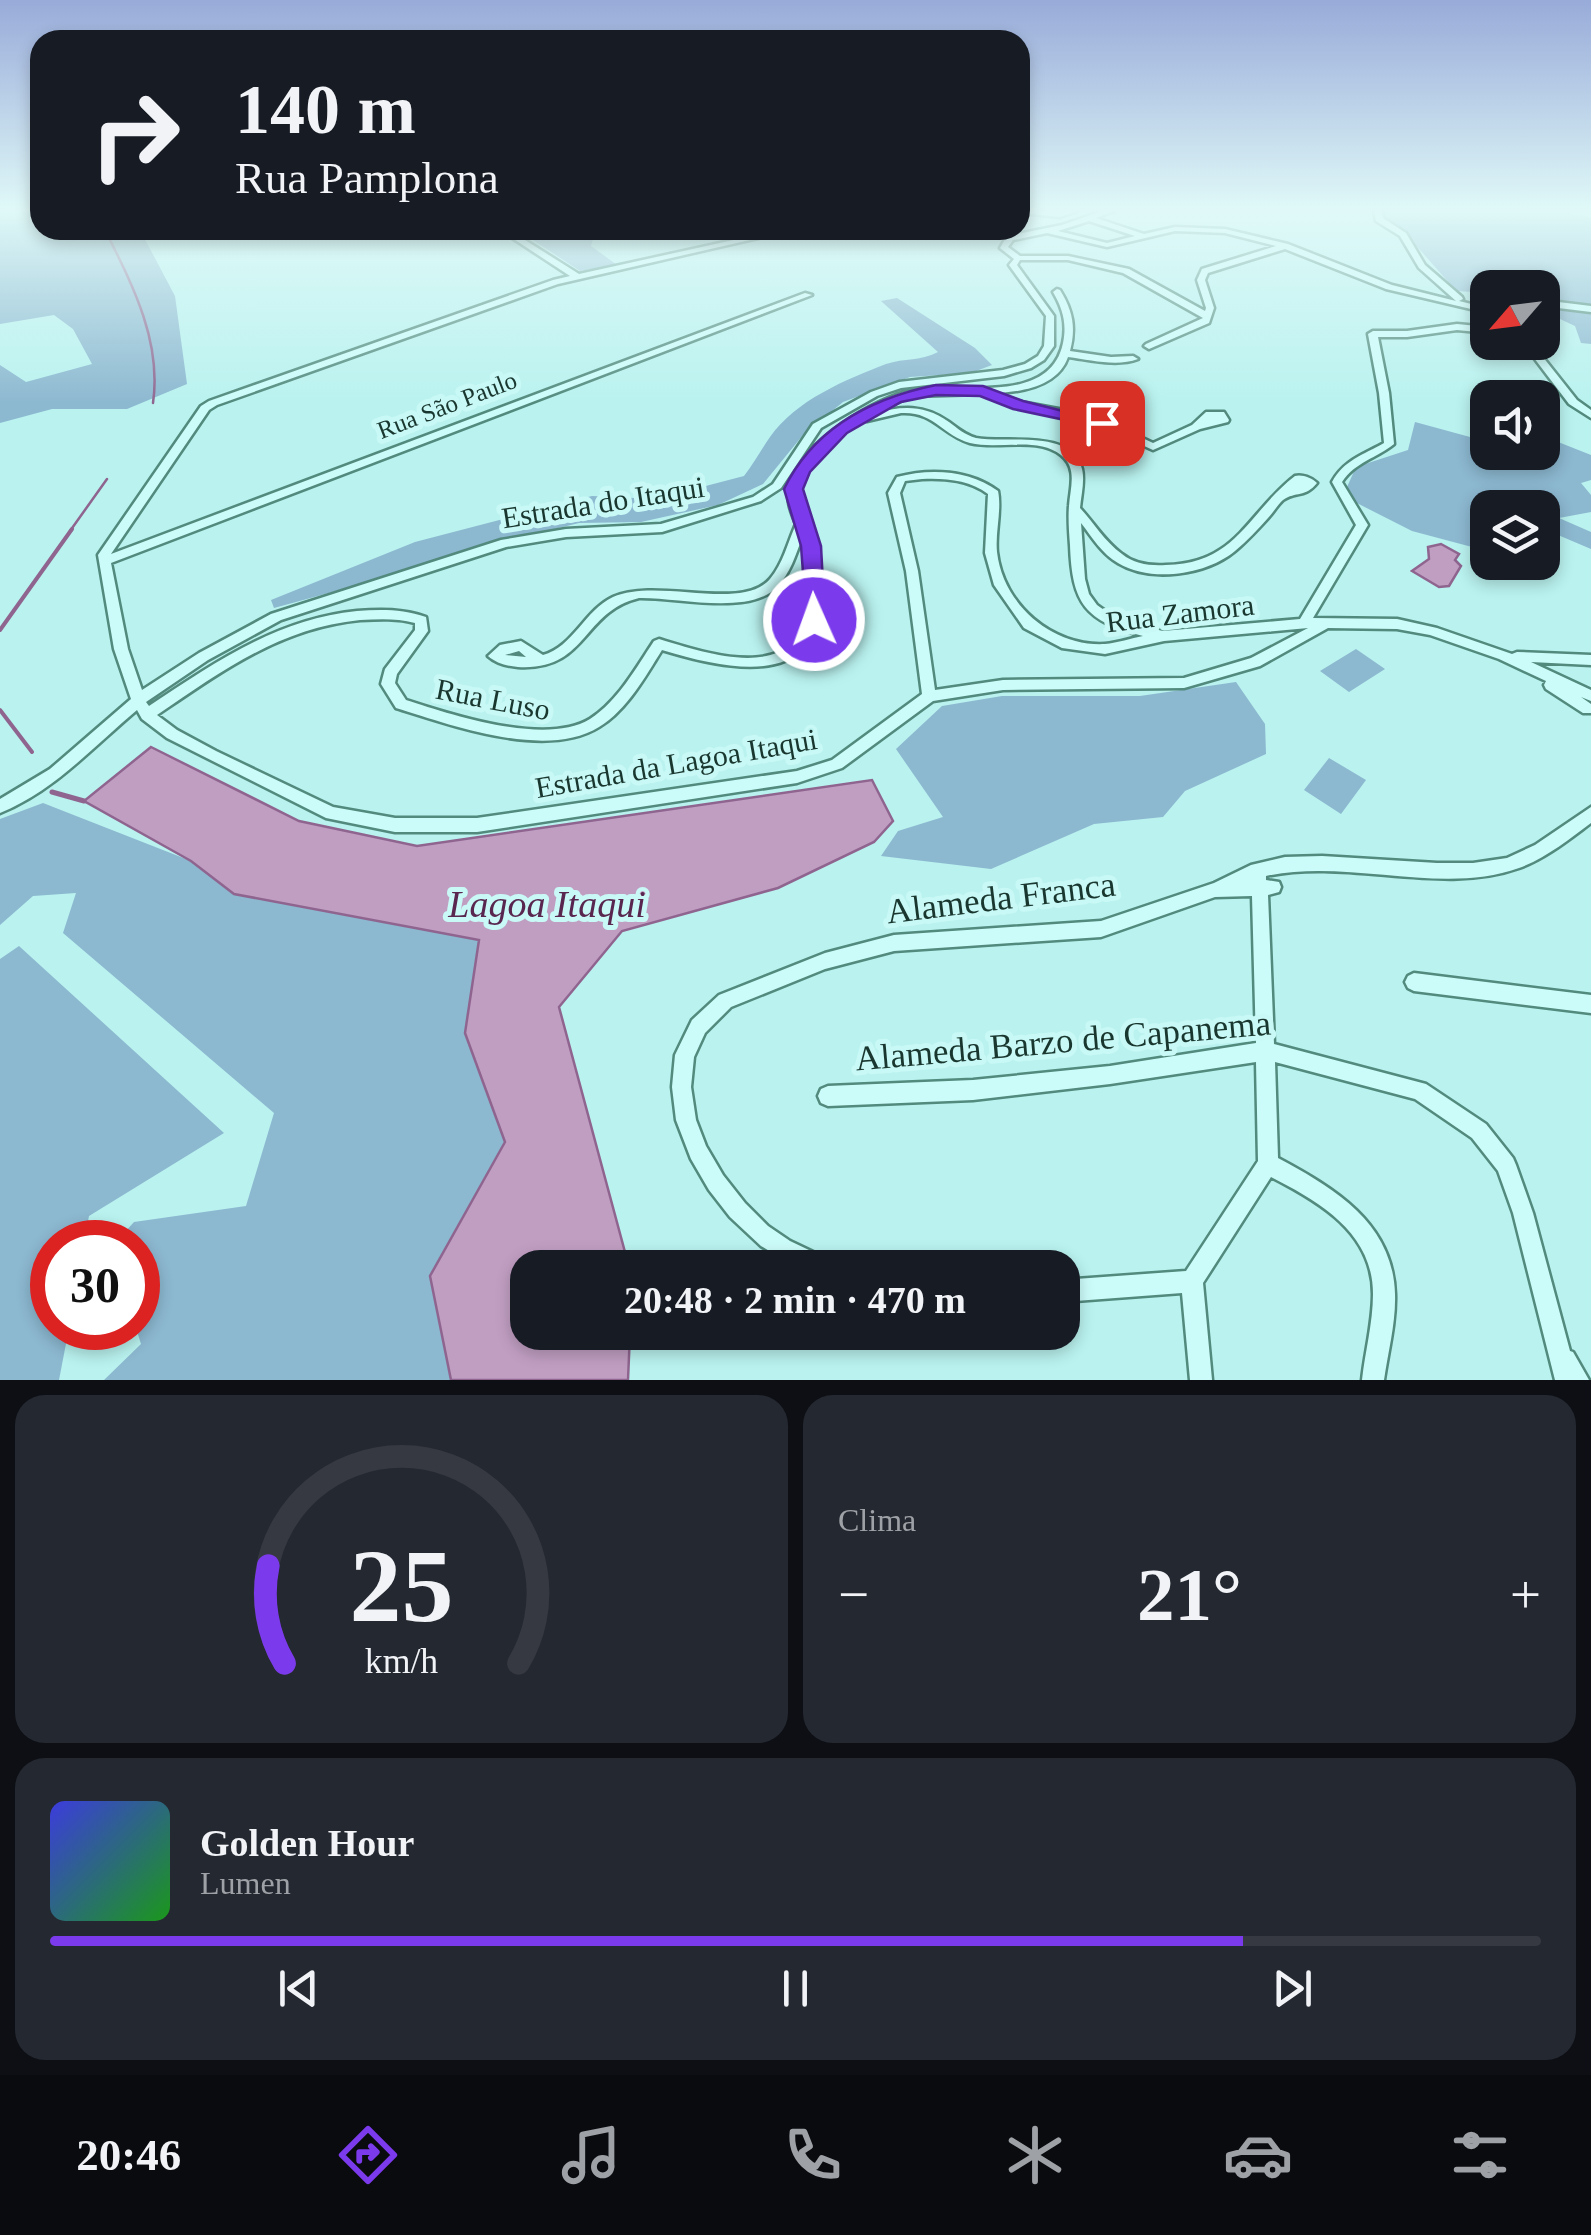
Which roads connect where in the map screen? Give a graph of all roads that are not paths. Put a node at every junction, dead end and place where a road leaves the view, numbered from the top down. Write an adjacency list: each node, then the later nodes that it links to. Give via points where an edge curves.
1 (583, 275): 7 (street)
2 (1020, 275): 39 (street, Estrada do Itaqui, via 1052,326 1049,346 1028,366 874,394 817,426 768,494 662,528 527,538 297,609 245,632)
3 (1134, 275): 16 (street)
4 (1203, 275): 16 (street)
5 (1359, 275): 11 (street)
6 (1433, 275): 10 (street)
7 (576, 277): 29 (street, via 210,404 110,542)
8 (1057, 292): 19 (street, via 1071,318)
9 (808, 295): 29 (street, Rua São Paulo)
10 (1460, 298): 11 (street); 12 (street)
11 (1444, 299): 14 (street)
12 (1470, 299)
13 (1560, 305): 15 (street)
14 (1470, 306)
15 (1591, 309)
16 (1208, 317): 18 (street)
17 (1470, 329): 30 (street, via 1373,334 1389,444 1342,470 1337,482 1362,525)
18 (1150, 346)
19 (1068, 354): 20 (street); 22 (street, via 1040,381)
20 (1132, 359)
21 (1540, 360): 23 (street)
22 (983, 391): 24 (street, via 911,393); 25 (street, via 1019,406 1096,420 1148,446)
23 (1591, 415)
24 (856, 420): 27 (street, via 919,410 970,440 1060,451 1076,469); 28 (street, via 826,442 795,482)
25 (1196, 427)
26 (1284, 496): 27 (street, via 1228,550 1176,567 1126,563)
27 (1074, 509): 32 (street, via 1080,596 1114,623)
28 (802, 525): 34 (street, via 778,576 758,595 632,595 601,610 558,655); 40 (street, Rua Luso, via 811,546 815,607 803,644 744,666 659,644 612,708 572,734 534,737 401,704 388,684 390,674 423,624 393,614 326,618 277,633)
29 (104, 560): 39 (street, via 120,650)
30 (1304, 624): 31 (street, Rua Zamora); 32 (street, Rua Zamora)
31 (1325, 624): 33 (street, Rua Zamora, via 1398,624); 37 (street, Estrada da Lagoa Itaqui, via 1256,662 1184,683 1003,685)
32 (1164, 636): 37 (street, Rua Zamora, via 1104,650 1048,637 1019,614 994,572 994,492 979,482 908,476 894,494)
33 (1504, 656): 35 (street); 36 (street)
34 (539, 658)
35 (1591, 660)
36 (1526, 667): 38 (street); 38 (street)
37 (930, 696): 40 (street, Estrada da Lagoa Itaqui, via 860,750 821,770 438,826 330,813 172,734)
38 (1590, 697)
39 (138, 700): 40 (street); 41 (street, Estrada do Itaqui, via 46,782)
40 (148, 715)
41 (0, 806)
42 (1591, 814): 43 (street, via 1536,853 1493,867 1307,863)
43 (1263, 888): 46 (street); 49 (street, Alameda Franca, via 1215,890 1101,929 894,943 824,962 710,1011 680,1064 692,1139 720,1188)
44 (1414, 982): 45 (street)
45 (1591, 1004)
46 (1267, 1051): 47 (street, Alameda Barzo de Capanema, via 972,1090); 48 (street); 52 (street, Alameda Barzo de Capanema, via 1419,1091 1490,1142 1513,1178)
47 (828, 1096)
48 (1268, 1164): 50 (street); 54 (street, via 1339,1206 1372,1245 1384,1292)
49 (785, 1250)
50 (1192, 1281): 51 (street); 53 (street)
51 (1080, 1290)
52 (1554, 1342): 55 (street, Alameda Barzo de Capanema); 56 (street, Alameda Barzo de Capanema)
53 (1201, 1380)
54 (1373, 1380)
55 (1566, 1380)
56 (1578, 1380)

